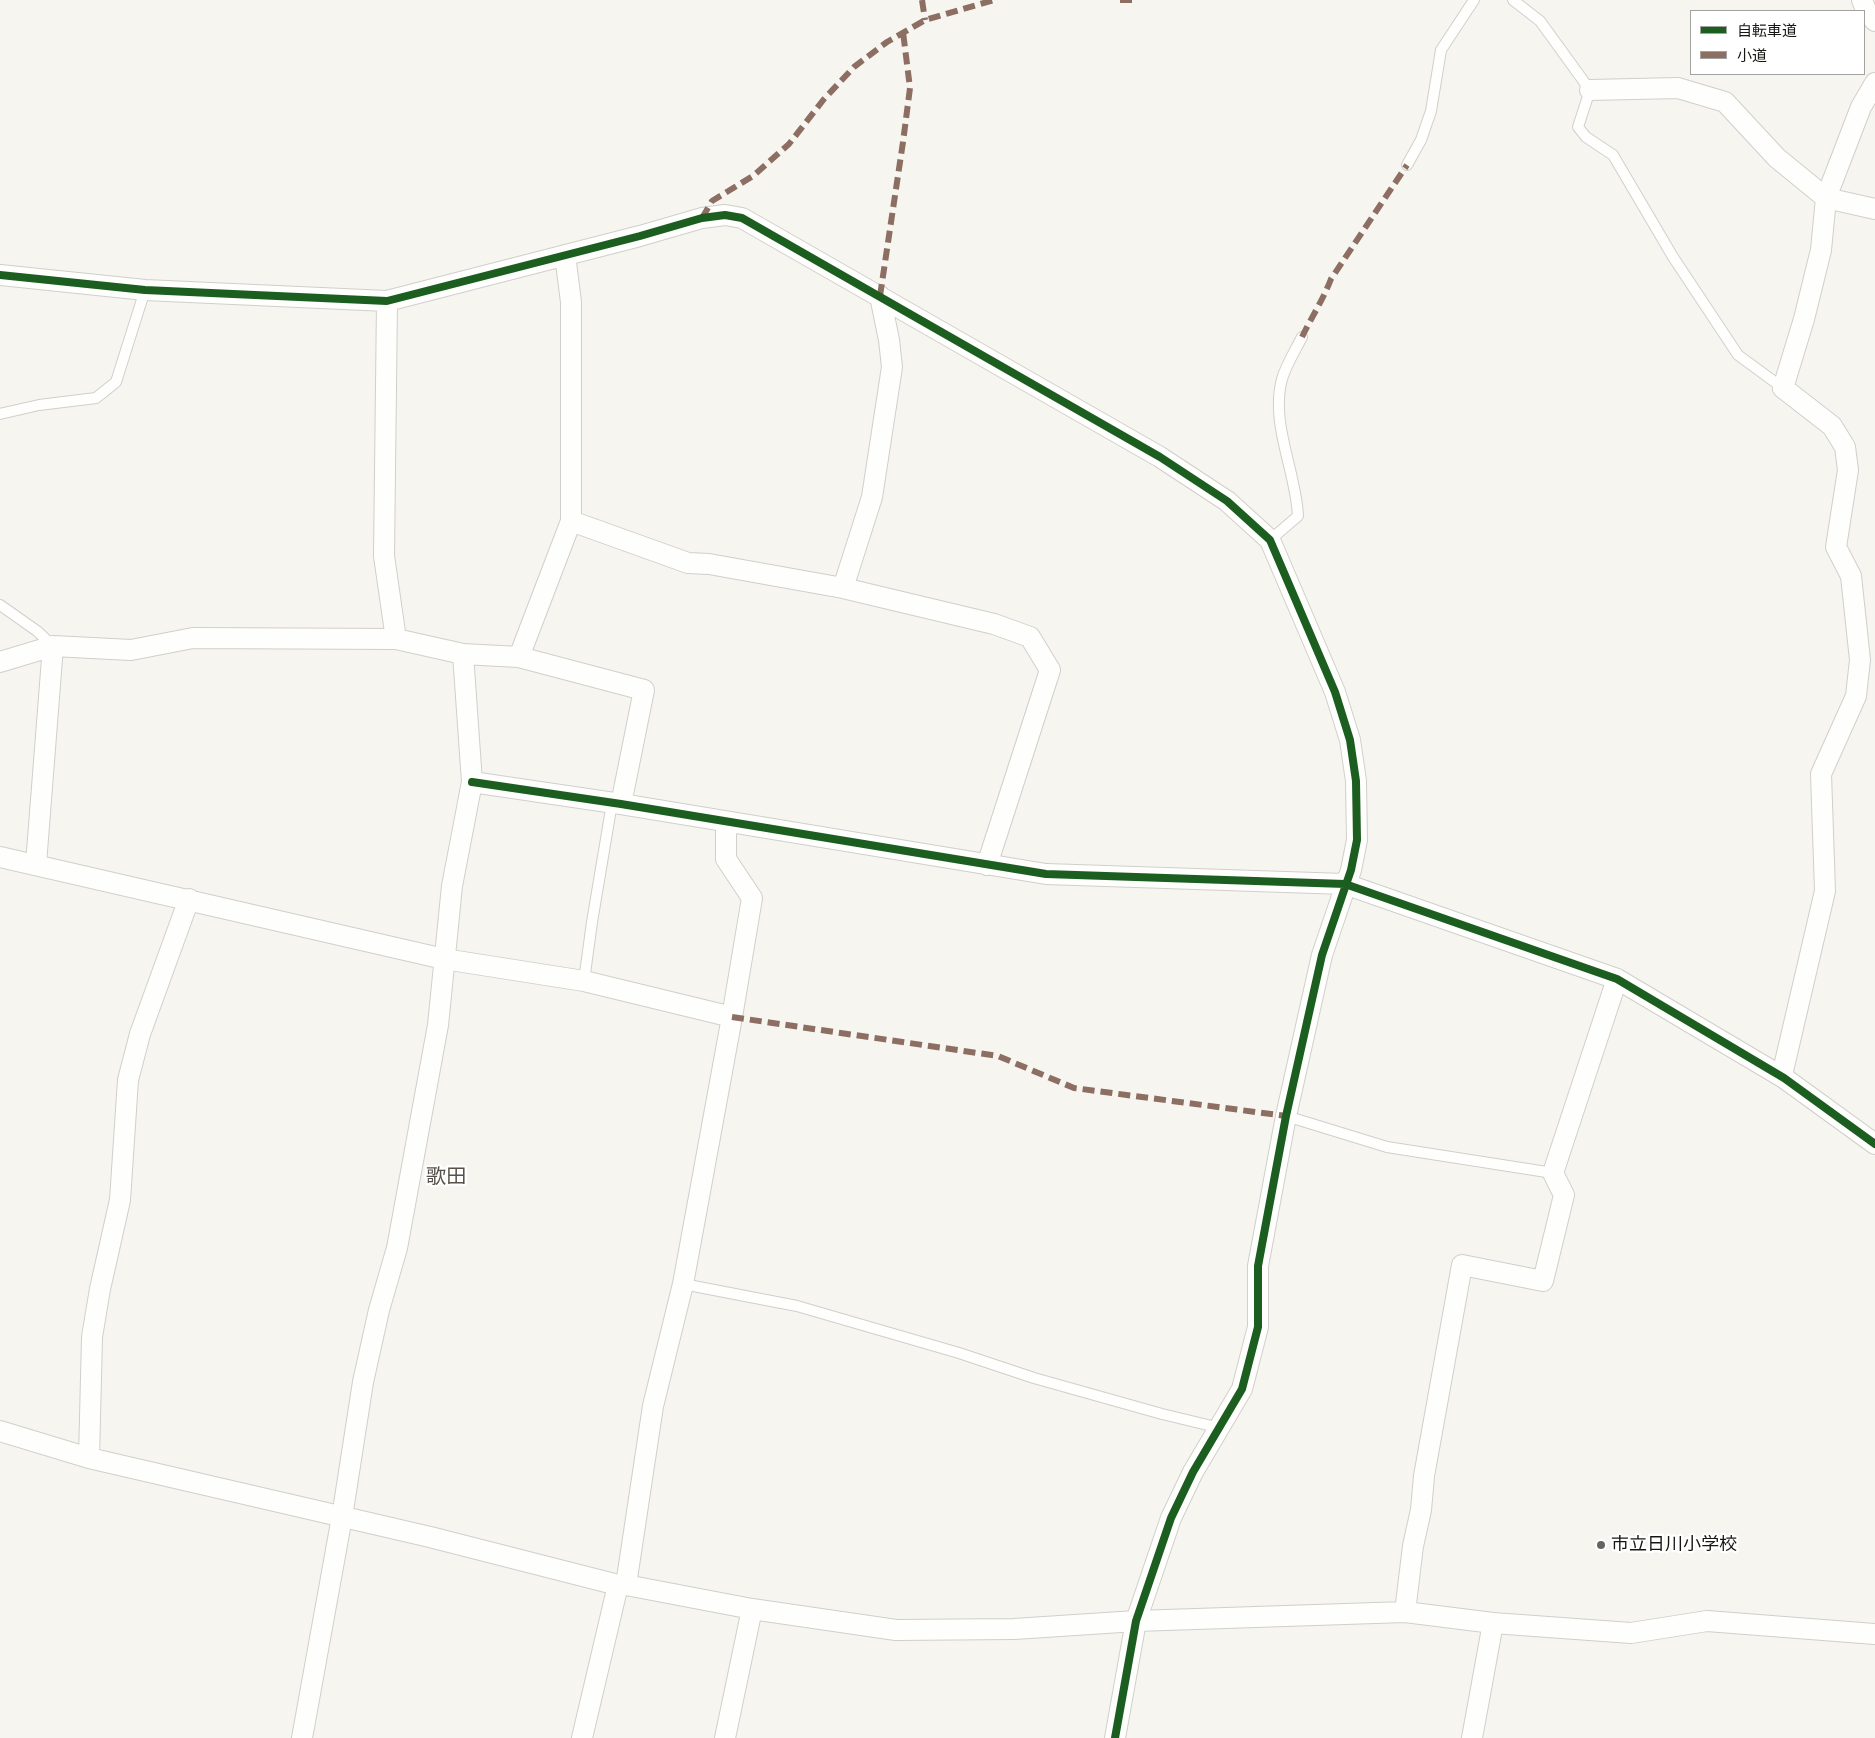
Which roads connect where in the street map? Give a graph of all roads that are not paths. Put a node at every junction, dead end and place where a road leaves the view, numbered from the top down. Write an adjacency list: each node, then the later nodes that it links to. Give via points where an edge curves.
1 (1474, 0): 7 (lane, via 1441,50 1431,111 1421,140)
2 (1513, 0): 6 (lane, via 1540,21)
3 (1862, 0): 4 (street)
4 (1875, 21)
5 (1875, 83): 8 (street, via 1861,107)
6 (1590, 90): 8 (street, via 1678,88 1725,102 1777,158); 16 (lane, via 1578,127 1586,137 1613,155 1673,258 1738,355)
7 (1407, 164)
8 (1826, 198): 9 (street); 16 (street, via 1821,250)
9 (1875, 209)
10 (565, 254): 13 (street, via 702,218 742,218); 14 (street); 18 (street, via 571,302)
11 (0, 275): 12 (street)
12 (146, 290): 14 (street); 17 (lane, via 116,382 96,398)
13 (880, 296): 19 (street, via 1160,458 1227,501); 20 (street, via 890,340 891,376 872,497)
14 (387, 301): 22 (street, via 384,556)
15 (1302, 337): 19 (lane, via 1282,378 1278,407 1298,516)
16 (1783, 388): 39 (street, via 1832,426 1845,447 1848,470 1836,547 1851,576 1860,660 1856,696 1821,774 1825,891 1782,1075)
17 (0, 414)
18 (571, 520): 20 (street, via 688,563); 25 (street)
19 (1270, 540): 33 (street, via 1335,692 1350,740 1356,781 1357,840)
20 (843, 588): 32 (street, via 994,624 1030,637 1050,670)
21 (0, 605): 23 (lane, via 38,631)
22 (396, 639): 23 (street, via 193,638 131,650); 24 (street)
23 (53, 646): 26 (street); 31 (street)
24 (463, 654): 25 (street); 27 (street)
25 (519, 657): 28 (street, via 644,690)
26 (0, 662)
27 (472, 782): 28 (street); 35 (street, via 452,886)
28 (617, 804): 29 (street); 37 (lane, via 592,922)
29 (726, 822): 32 (street); 38 (street, via 726,859 752,898)
30 (0, 857): 31 (street)
31 (36, 864): 34 (street)
32 (987, 865): 33 (street, via 1046,874)
33 (1345, 884): 36 (street); 40 (street, via 1322,955)
34 (189, 900): 35 (street); 46 (street, via 140,1034 128,1080 120,1200 92,1336)
35 (444, 959): 37 (street); 47 (street, via 438,1025 417,1144 397,1248 363,1382)
36 (1618, 979): 39 (street); 42 (street)
37 (584, 981): 38 (street)
38 (732, 1017): 43 (street)
39 (1784, 1078): 41 (street)
40 (1286, 1116): 42 (lane, via 1387,1147); 44 (street, via 1258,1266 1258,1327 1242,1389)
41 (1875, 1144)
42 (1553, 1173): 50 (street, via 1564,1195 1543,1281 1462,1265 1413,1546)
43 (683, 1284): 44 (lane, via 797,1306 1034,1378); 48 (street, via 653,1406)
44 (1220, 1428): 51 (street, via 1170,1518)
45 (0, 1431): 46 (street)
46 (90, 1458): 47 (street)
47 (342, 1517): 48 (street); 54 (street)
48 (622, 1585): 49 (street); 55 (street)
49 (752, 1609): 51 (street, via 896,1630 1014,1630); 56 (street)
50 (1405, 1612): 51 (street); 52 (street)
51 (1136, 1621): 57 (street)
52 (1493, 1623): 53 (street, via 1631,1633 1707,1621); 58 (street)
53 (1875, 1634)
54 (302, 1738)
55 (582, 1738)
56 (725, 1738)
57 (1115, 1738)
58 (1472, 1738)

